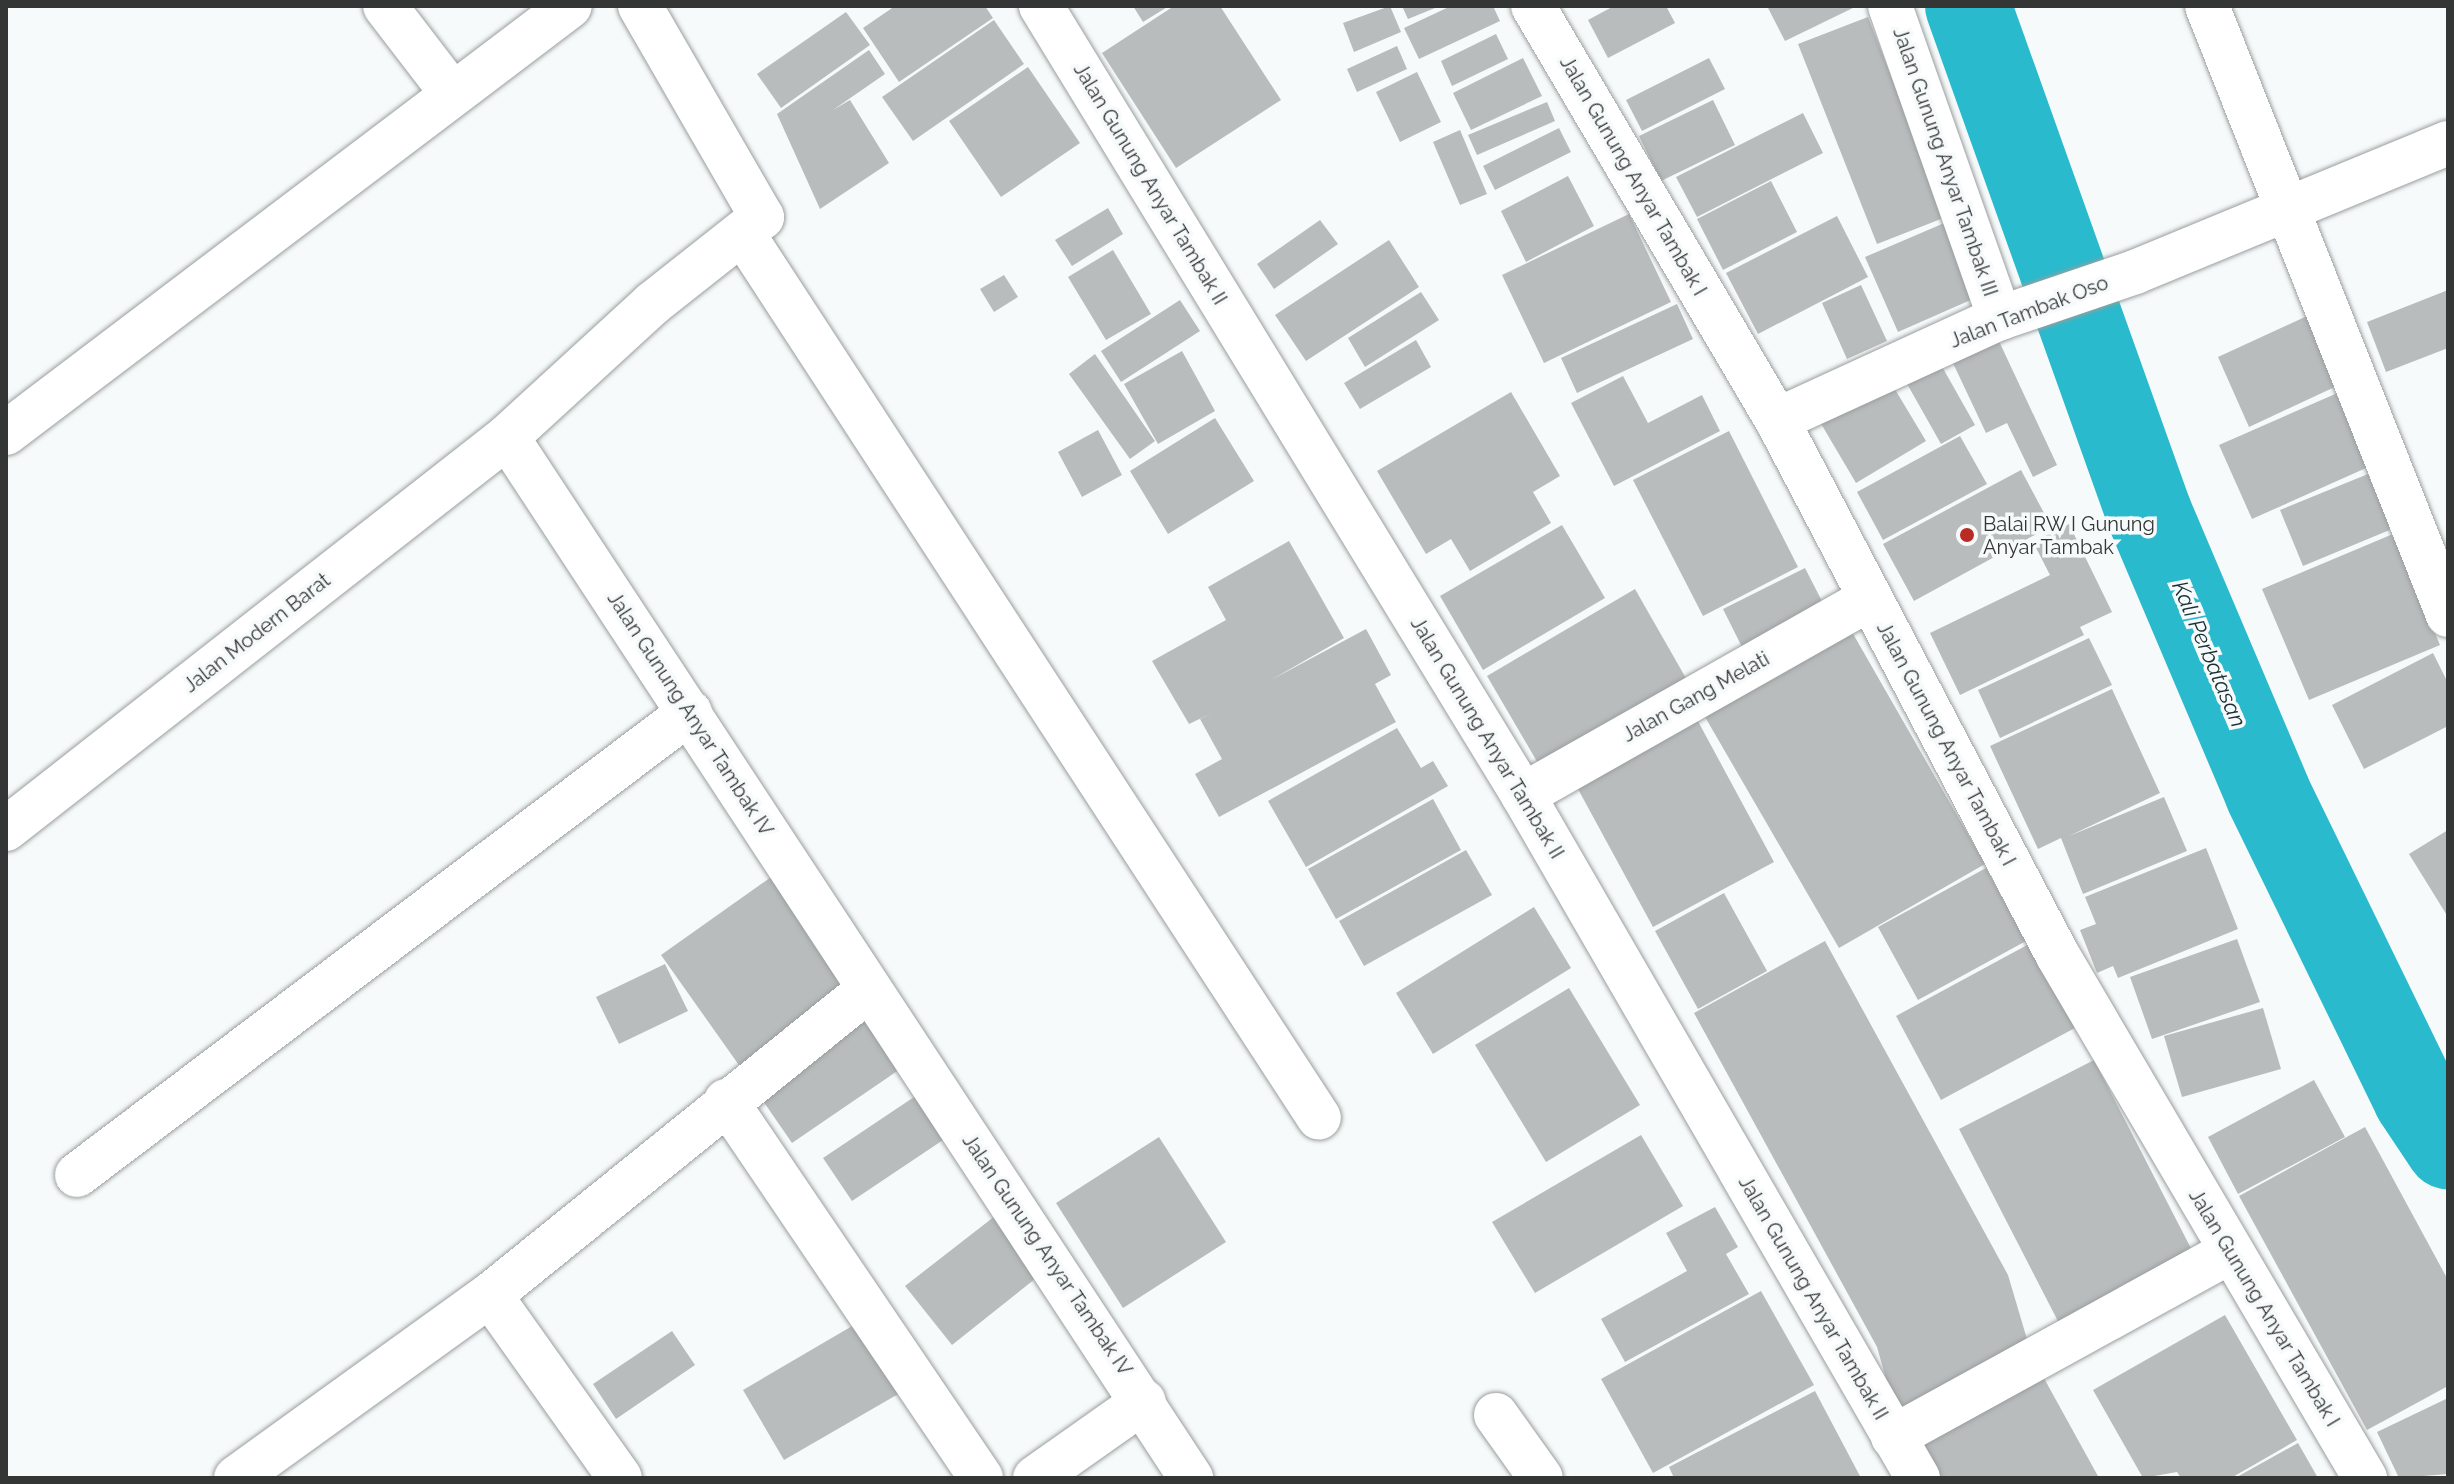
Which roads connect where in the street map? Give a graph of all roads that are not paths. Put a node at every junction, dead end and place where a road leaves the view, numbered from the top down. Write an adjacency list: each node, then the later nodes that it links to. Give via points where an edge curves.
1 (385, 6): 8 (street)
2 (570, 6): 8 (street)
3 (640, 6): 11 (street, via 753,197 762,217)
4 (1041, 6): 19 (street, Jalan Gunung Anyar Tambak II)
5 (1533, 6): 13 (street, Jalan Gunung Anyar Tambak I)
6 (1890, 6): 12 (street, Jalan Gunung Anyar Tambak III)
7 (2207, 6): 10 (street)
8 (451, 92): 14 (street)
9 (2448, 143): 10 (street, Jalan Tambak Oso)
10 (2285, 210): 12 (street, Jalan Tambak Oso, via 2135,272); 17 (street)
11 (745, 237): 15 (street, via 652,304); 23 (street)
12 (2012, 314): 13 (street, Jalan Tambak Oso)
13 (1777, 420): 16 (street, Jalan Gunung Anyar Tambak I)
14 (6, 433)
15 (507, 437): 18 (street, Jalan Gunung Anyar Tambak IV); 20 (street, Jalan Modern Barat)
16 (1869, 599): 19 (street, Jalan Gang Melati); 25 (street, Jalan Gunung Anyar Tambak I, via 2057,954)
17 (2448, 615)
18 (690, 712): 21 (street, Jalan Gunung Anyar Tambak IV); 24 (street)
19 (1523, 795): 29 (street, Jalan Gunung Anyar Tambak II)
20 (6, 829)
21 (869, 989): 22 (street); 27 (street, Jalan Gunung Anyar Tambak IV)
22 (726, 1101): 26 (street); 32 (street)
23 (1319, 1118)
24 (77, 1175)
25 (2230, 1252): 29 (street); 37 (street, Jalan Gunung Anyar Tambak I)
26 (490, 1295): 30 (street); 31 (street)
27 (1144, 1401): 33 (street); 34 (street, Jalan Gunung Anyar Tambak IV)
28 (1496, 1415): 35 (street)
29 (1893, 1437): 36 (street, Jalan Gunung Anyar Tambak II)
30 (236, 1478)
31 (620, 1478)
32 (981, 1478)
33 (1035, 1478)
34 (1191, 1478)
35 (1541, 1478)
36 (1918, 1478)
37 (2365, 1478)

